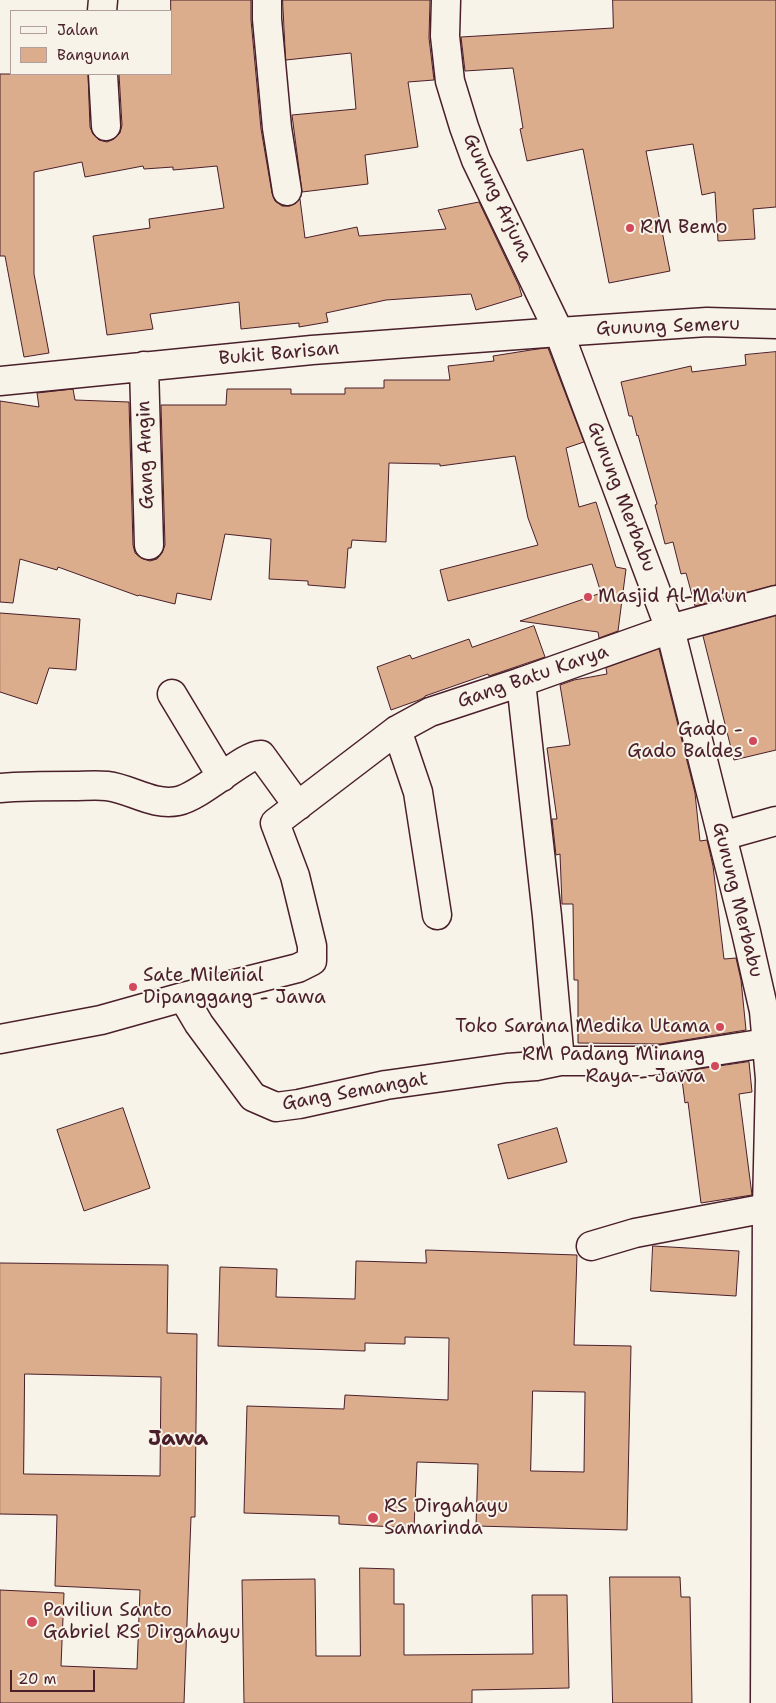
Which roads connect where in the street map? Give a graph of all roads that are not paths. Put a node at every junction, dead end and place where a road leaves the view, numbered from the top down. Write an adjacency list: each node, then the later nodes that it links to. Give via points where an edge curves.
1 (267, 0): 5 (street, via 277,128)
2 (446, 0): 7 (street, Gunung Arjuna, via 444,36 450,81 464,127 476,160)
3 (103, 75): 4 (street)
4 (106, 126)
5 (287, 191)
6 (776, 324): 7 (street, Gunung Semeru, via 707,322)
7 (559, 332): 8 (street, Bukit Barisan); 12 (street, Gunung Merbabu)
8 (144, 366): 9 (street, Bukit Barisan); 10 (street, Gang Angin)
9 (0, 381)
10 (149, 545)
11 (776, 600): 12 (street, Gang Batu Karya)
12 (670, 629): 13 (street, Gang Batu Karya); 20 (street, Gunung Merbabu)
13 (521, 682): 15 (street, Gang Batu Karya, via 430,712); 26 (street)
14 (172, 694): 16 (street)
15 (397, 730): 18 (street, Gang Batu Karya); 21 (street, via 418,792)
16 (222, 777): 17 (street, via 180,800 167,802 108,786); 18 (street, via 256,754 261,755)
17 (0, 788)
18 (298, 806): 22 (street, Gang Batu Karya, via 275,823 295,876 312,946 312,961 298,968)
19 (776, 821): 20 (street)
20 (722, 836): 23 (street, Gunung Merbabu)
21 (437, 915)
22 (183, 997): 24 (street, via 101,1020); 26 (street, Gang Semangat, via 253,1097 276,1107 386,1085)
23 (770, 1012): 25 (street, Gunung Merbabu)
24 (0, 1039)
25 (766, 1042): 26 (street, Gang Semangat, via 651,1061); 27 (street, Gunung Merbabu, via 770,1079)
26 (560, 1061)
27 (770, 1221): 28 (street, via 636,1233); 29 (street, Gunung Merbabu)
28 (591, 1246)
29 (771, 1600): 30 (street, Gunung Merbabu)
30 (765, 1703)

